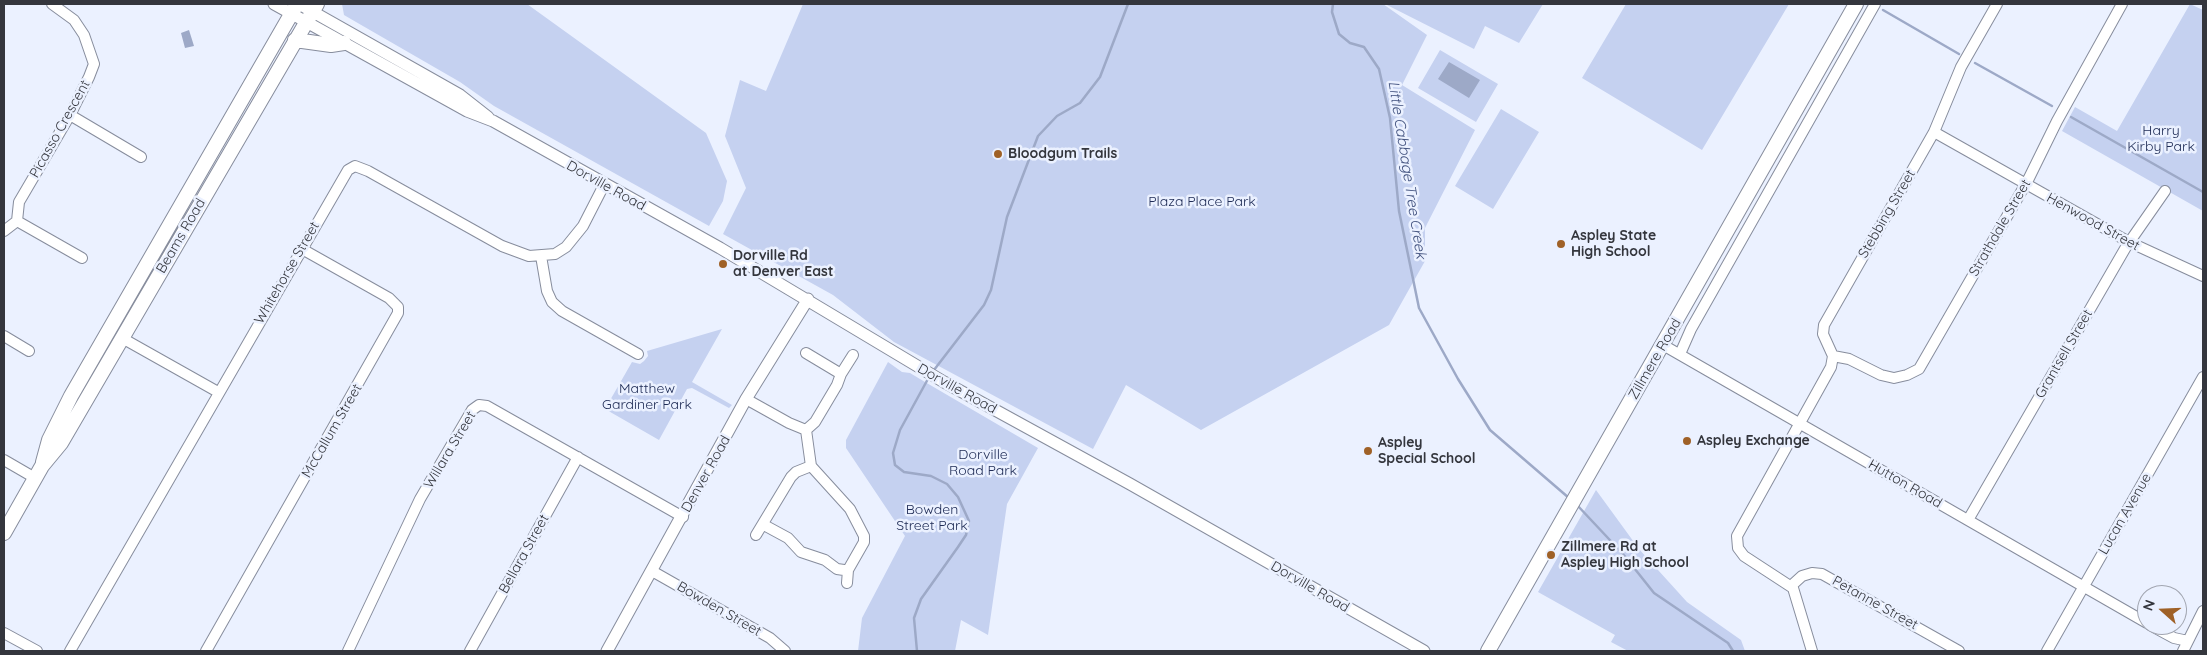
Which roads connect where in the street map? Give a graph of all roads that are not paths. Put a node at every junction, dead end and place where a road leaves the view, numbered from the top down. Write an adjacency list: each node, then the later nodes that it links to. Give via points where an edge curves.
1 (52, 4): 13 (street, Picasso Crescent, via 74,20 84,35 94,64)
2 (274, 4): 7 (street, Dorville Road)
3 (1856, 4): 11 (main road, Zillmere Road)
4 (1875, 4): 12 (street, Zillmere Road)
5 (1996, 4): 15 (street, Stebbing Street, via 1961,67)
6 (2122, 4): 17 (street, Strathdale Street)
7 (295, 7): 8 (street, Dorville Road); 46 (main road, Beams Road, via 71,396 49,440)
8 (312, 13): 9 (main road, Beams Road); 10 (street, Dorville Road); 14 (street, Dorville Road, via 460,94)
9 (295, 40): 10 (main road, via 331,45); 29 (main road, Beams Road)
10 (344, 42): 14 (street, Dorville Road, via 467,111)
11 (1820, 66): 12 (street); 30 (main road, Zillmere Road)
12 (1835, 74): 34 (street, Zillmere Road, via 1690,329)
13 (70, 115): 16 (street); 20 (street, Picasso Crescent, via 19,202)
14 (493, 121): 18 (street, Dorville Road)
15 (1934, 132): 17 (street, Henwood Street); 36 (street, Stebbing Street, via 1824,325 1823,334)
16 (141, 156)
17 (2025, 184): 22 (street, Henwood Street); 36 (street, Strathdale Street, via 1919,369 1894,378 1849,359)
18 (604, 185): 24 (street, Whitehorse Street, via 583,226 566,247 555,254); 27 (street, Dorville Road)
19 (2165, 191): 22 (street, Grantsell Street)
20 (17, 220): 21 (street); 25 (street)
21 (4, 231)
22 (2129, 242): 26 (street, Henwood Street); 48 (street, Grantsell Street)
23 (302, 249): 24 (street, Whitehorse Street, via 343,176 354,166 502,246 529,256); 39 (street, Whitehorse Street); 64 (street, McCallum Street, via 389,298 398,307 398,313)
24 (541, 256): 32 (street, via 552,302 562,311)
25 (82, 258)
26 (2203, 276)
27 (808, 299): 40 (street, Denver Road); 69 (street, Dorville Road, via 912,364)
28 (4, 336): 31 (street)
29 (122, 338): 39 (street); 46 (main road, Beams Road, via 61,443)
30 (1663, 345): 34 (street, Hutton Road); 70 (main road, Zillmere Road)
31 (29, 351)
32 (638, 354)
33 (806, 354): 37 (street)
34 (1680, 354): 41 (street, Hutton Road)
35 (853, 355): 37 (street)
36 (1833, 356): 41 (street, via 1829,372)
37 (841, 374): 42 (street, via 815,422)
38 (2203, 379): 56 (street, Lucan Avenue)
39 (218, 392): 63 (street, Whitehorse Street)
40 (746, 400): 42 (street); 47 (street, Denver Road)
41 (1800, 423): 48 (street, Hutton Road); 55 (street, via 1736,539 1744,556)
42 (806, 430): 45 (street)
43 (578, 457): 47 (street, Willara Street); 65 (street, Willara Street, via 487,406 479,405 472,410 420,499); 66 (street, Bellara Street)
44 (4, 460): 46 (street)
45 (811, 466): 49 (street, via 791,477); 52 (street, via 846,504 864,536 864,542)
46 (39, 472): 50 (main road, Beams Road)
47 (682, 517): 53 (street, Denver Road)
48 (1968, 520): 56 (street, Hutton Road)
49 (764, 525): 51 (street); 52 (street, via 788,538 801,552 825,560 837,569)
50 (4, 533)
51 (756, 536)
52 (848, 570): 54 (street)
53 (652, 571): 67 (street, Denver Road); 68 (street, Bowden Street, via 770,638)
54 (848, 583)
55 (1790, 586): 71 (street, via 1798,598); 72 (street, Petanne Street, via 1802,576 1822,574)
56 (2084, 586): 58 (street, Hutton Road); 73 (street, Lucan Avenue)
57 (2203, 611): 61 (street)
58 (2137, 617)
59 (4, 633): 62 (street)
60 (2168, 635): 61 (street, Hutton Road)
61 (2188, 641): 74 (street)
62 (37, 651)
63 (70, 651)
64 (206, 651)
65 (348, 651)
66 (470, 651)
67 (607, 651)
68 (785, 651)
69 (1424, 651)
70 (1488, 651)
71 (1812, 651)
72 (1959, 651)
73 (2047, 651)
74 (2183, 651)

